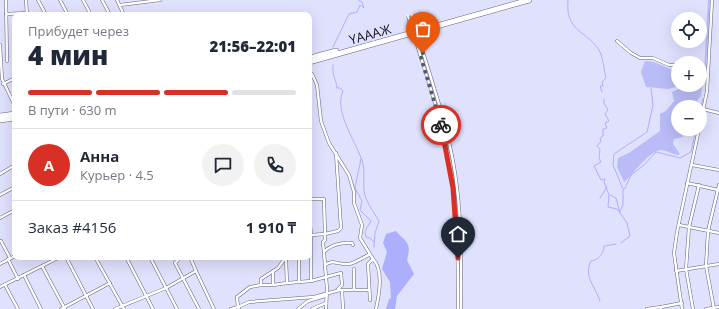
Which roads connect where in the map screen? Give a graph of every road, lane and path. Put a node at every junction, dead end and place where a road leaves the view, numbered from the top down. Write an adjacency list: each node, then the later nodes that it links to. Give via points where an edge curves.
1 (6, 0): 19 (street)
2 (26, 0): 13 (street)
3 (38, 0): 14 (street)
4 (60, 0): 15 (street)
5 (83, 0): 16 (street)
6 (102, 0): 17 (street)
7 (117, 0): 12 (street)
8 (160, 0): 12 (street)
9 (518, 0): 26 (highway, ҮАААЖ)
10 (529, 0): 26 (highway, ҮАААЖ)
11 (712, 0): 35 (street)
12 (120, 5): 18 (street)
13 (27, 12)
14 (44, 12)
15 (66, 12)
16 (89, 12)
17 (108, 12)
18 (123, 12)
19 (6, 14): 20 (street); 31 (street)
20 (12, 14)
21 (412, 15): 25 (street, bridge)
22 (408, 16): 25 (street, bridge)
23 (618, 41): 33 (street, via 630,53 640,58 653,58)
24 (0, 46): 29 (street)
25 (420, 50): 27 (street)
26 (336, 53): 28 (highway, ҮАААЖ)
27 (422, 54): 139 (street, via 451,168 457,231); 140 (street, via 448,136 457,187)
28 (327, 55): 30 (highway, ҮАААЖ); 32 (highway, ҮАААЖ)
29 (0, 58): 37 (street)
30 (312, 58)
31 (6, 61)
32 (312, 61)
33 (671, 65)
34 (312, 74): 47 (street, via 317,85 321,121)
35 (708, 77): 39 (street)
36 (12, 79): 37 (street)
37 (2, 81): 38 (street)
38 (12, 100)
39 (705, 100)
40 (707, 110): 41 (street)
41 (719, 113)
42 (0, 116): 43 (highway)
43 (12, 116)
44 (12, 116): 45 (highway)
45 (0, 120)
46 (698, 136): 48 (street)
47 (336, 153): 65 (street, via 340,228 338,231); 70 (street, via 349,175 354,203 362,225 360,238)
48 (692, 164): 50 (street); 52 (street)
49 (12, 167): 51 (street)
50 (719, 170)
51 (0, 174)
52 (687, 183): 53 (street); 61 (street)
53 (699, 185): 56 (street); 62 (street)
54 (719, 185): 56 (street)
55 (12, 189): 57 (street)
56 (718, 190): 63 (street)
57 (0, 195)
58 (312, 199): 65 (street, via 324,199)
59 (12, 212): 60 (street)
60 (0, 218)
61 (678, 225): 62 (street); 94 (street, via 674,253)
62 (689, 227): 63 (street); 91 (street)
63 (708, 231): 64 (street); 89 (street)
64 (719, 233)
65 (325, 234): 66 (street); 69 (street)
66 (312, 235)
67 (1, 241): 72 (street)
68 (353, 245): 69 (street, via 346,242 329,247)
69 (324, 252): 87 (street)
70 (369, 254): 73 (street); 87 (street, via 350,264 338,261)
71 (12, 258): 72 (street)
72 (9, 259): 85 (street); 98 (street)
73 (373, 259): 110 (street, via 368,264); 138 (street, via 378,264 380,274)
74 (54, 260): 88 (street)
75 (68, 260): 114 (street)
76 (97, 260): 101 (street)
77 (128, 260): 115 (street)
78 (152, 260): 107 (street)
79 (177, 260): 96 (street)
80 (191, 260): 92 (street)
81 (284, 260): 93 (street)
82 (286, 260): 102 (street)
83 (299, 260): 100 (street)
84 (311, 260): 99 (street)
85 (0, 264)
86 (719, 264): 89 (street)
87 (325, 265): 97 (street)
88 (42, 266): 95 (street); 121 (street)
89 (706, 266): 91 (street); 124 (street)
90 (354, 269): 108 (street)
91 (686, 269): 94 (street); 143 (street)
92 (196, 271): 96 (street); 132 (street)
93 (273, 271): 104 (street); 105 (street, via 261,279)
94 (676, 271): 118 (street)
95 (24, 275): 98 (street); 126 (street)
96 (183, 278): 107 (street); 131 (street)
97 (325, 278): 99 (street); 111 (street, via 341,273 342,286); 113 (street)
98 (18, 279): 103 (street)
99 (311, 281): 100 (street)
100 (299, 282): 102 (street)
101 (110, 283): 114 (street); 119 (street)
102 (287, 283): 104 (street)
103 (5, 285): 106 (street); 125 (street)
104 (273, 285): 105 (street)
105 (261, 286): 122 (street, via 250,287 237,297)
106 (0, 287)
107 (166, 288): 115 (street); 130 (street)
108 (354, 289): 109 (street); 110 (street)
109 (342, 290): 111 (street); 137 (street)
110 (369, 290): 116 (street)
111 (336, 291): 112 (street)
112 (331, 292): 113 (street); 117 (street)
113 (326, 295): 117 (street); 122 (street, via 249,302); 134 (street, via 308,301)
114 (86, 296): 121 (street); 127 (street)
115 (147, 296): 119 (street); 129 (street)
116 (370, 300)
117 (326, 303): 135 (street); 136 (street)
118 (682, 304): 123 (street); 142 (street)
119 (123, 307): 128 (street)
120 (719, 307): 124 (street)
121 (63, 308)
122 (239, 308): 133 (street)
123 (661, 308): 141 (street)
124 (714, 308): 144 (street)
125 (18, 309)
126 (41, 309)
127 (93, 309)
128 (115, 309)
129 (154, 309)
130 (177, 309)
131 (199, 309)
132 (214, 309)
133 (231, 309)
134 (298, 309)
135 (312, 309)
136 (326, 309)
137 (343, 309)
138 (376, 309)
139 (458, 309)
140 (461, 309)
141 (647, 309)
142 (682, 309)
143 (693, 309)
144 (706, 309)

